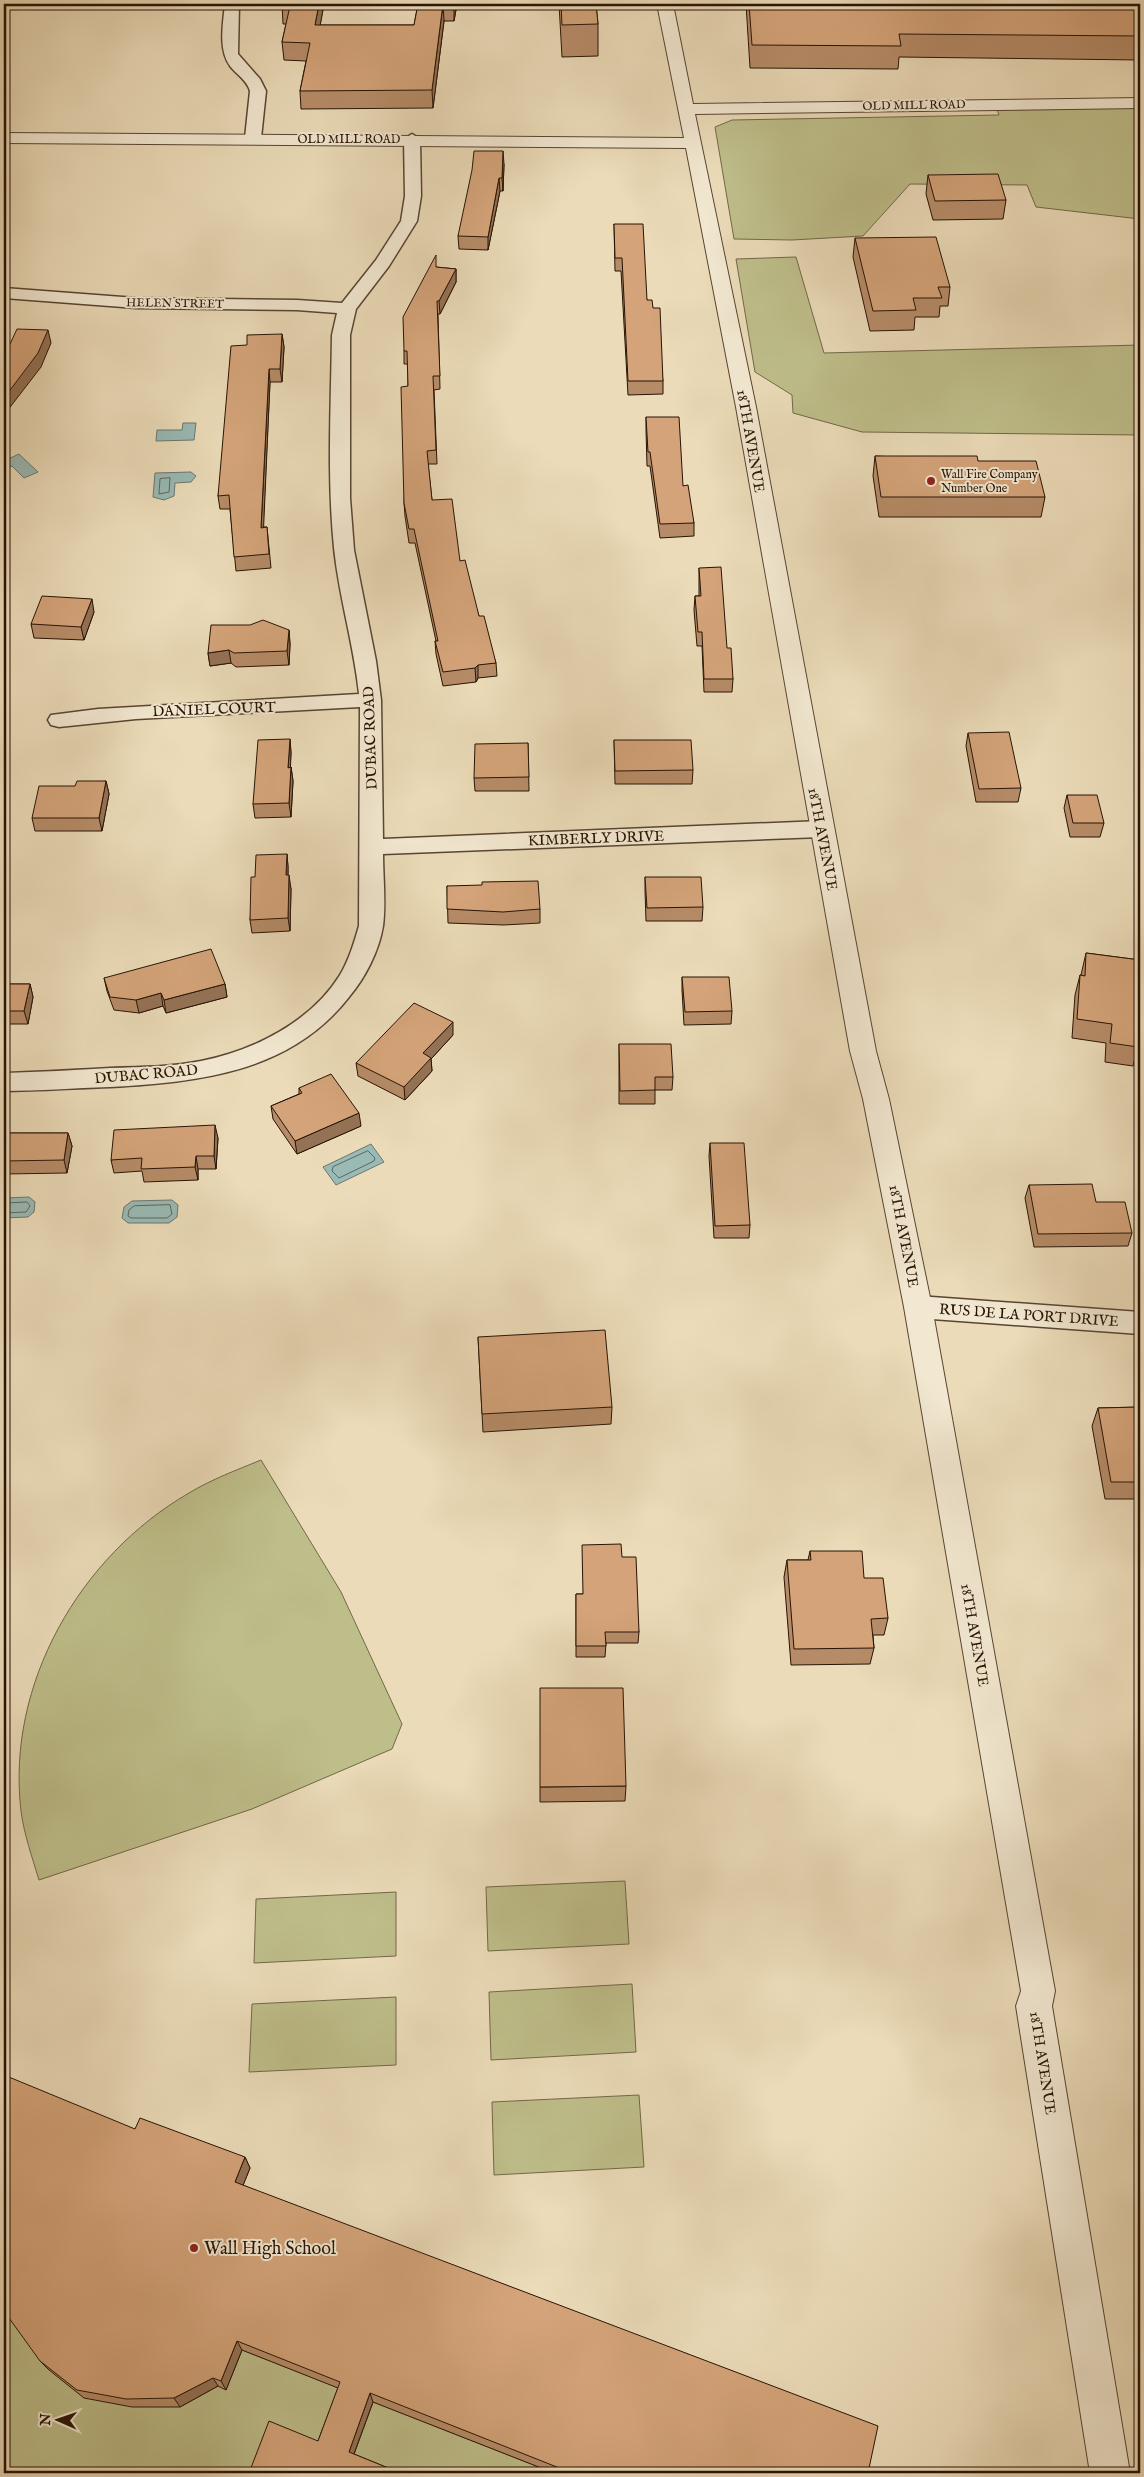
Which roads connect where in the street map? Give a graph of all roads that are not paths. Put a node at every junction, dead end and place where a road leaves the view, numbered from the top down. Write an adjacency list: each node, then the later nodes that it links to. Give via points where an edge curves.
1 (232, 4): 6 (street, via 230,54 255,82 258,91)
2 (664, 4): 4 (street, 18TH AVENUE)
3 (1140, 103): 4 (street, OLD MILL ROAD)
4 (687, 109): 8 (street, 18TH AVENUE)
5 (4, 138): 6 (street, OLD MILL ROAD)
6 (253, 138): 7 (street, OLD MILL ROAD)
7 (412, 140): 8 (street, OLD MILL ROAD); 10 (street, DUBAC ROAD, via 414,196 409,221)
8 (694, 143): 13 (street, 18TH AVENUE, via 748,416)
9 (4, 294): 10 (street, HELEN STREET, via 136,303 297,305)
10 (347, 309): 11 (street, DUBAC ROAD, via 341,335 340,498 344,550 366,661)
11 (370, 700): 12 (street, DANIEL COURT, via 306,706 182,709); 14 (street, DUBAC ROAD)
12 (59, 720)
13 (821, 829): 14 (street, KIMBERLY DRIVE); 16 (street, 18TH AVENUE, via 863,1051 876,1099)
14 (372, 847): 15 (street, DUBAC ROAD, via 371,926 358,967 326,1010 293,1035 242,1059 202,1070)
15 (4, 1082)
16 (918, 1307): 17 (street, RUS DE LA PORT DRIVE); 18 (street, 18TH AVENUE, via 1038,1991 1034,2006)
17 (1140, 1323)
18 (1110, 2473)

